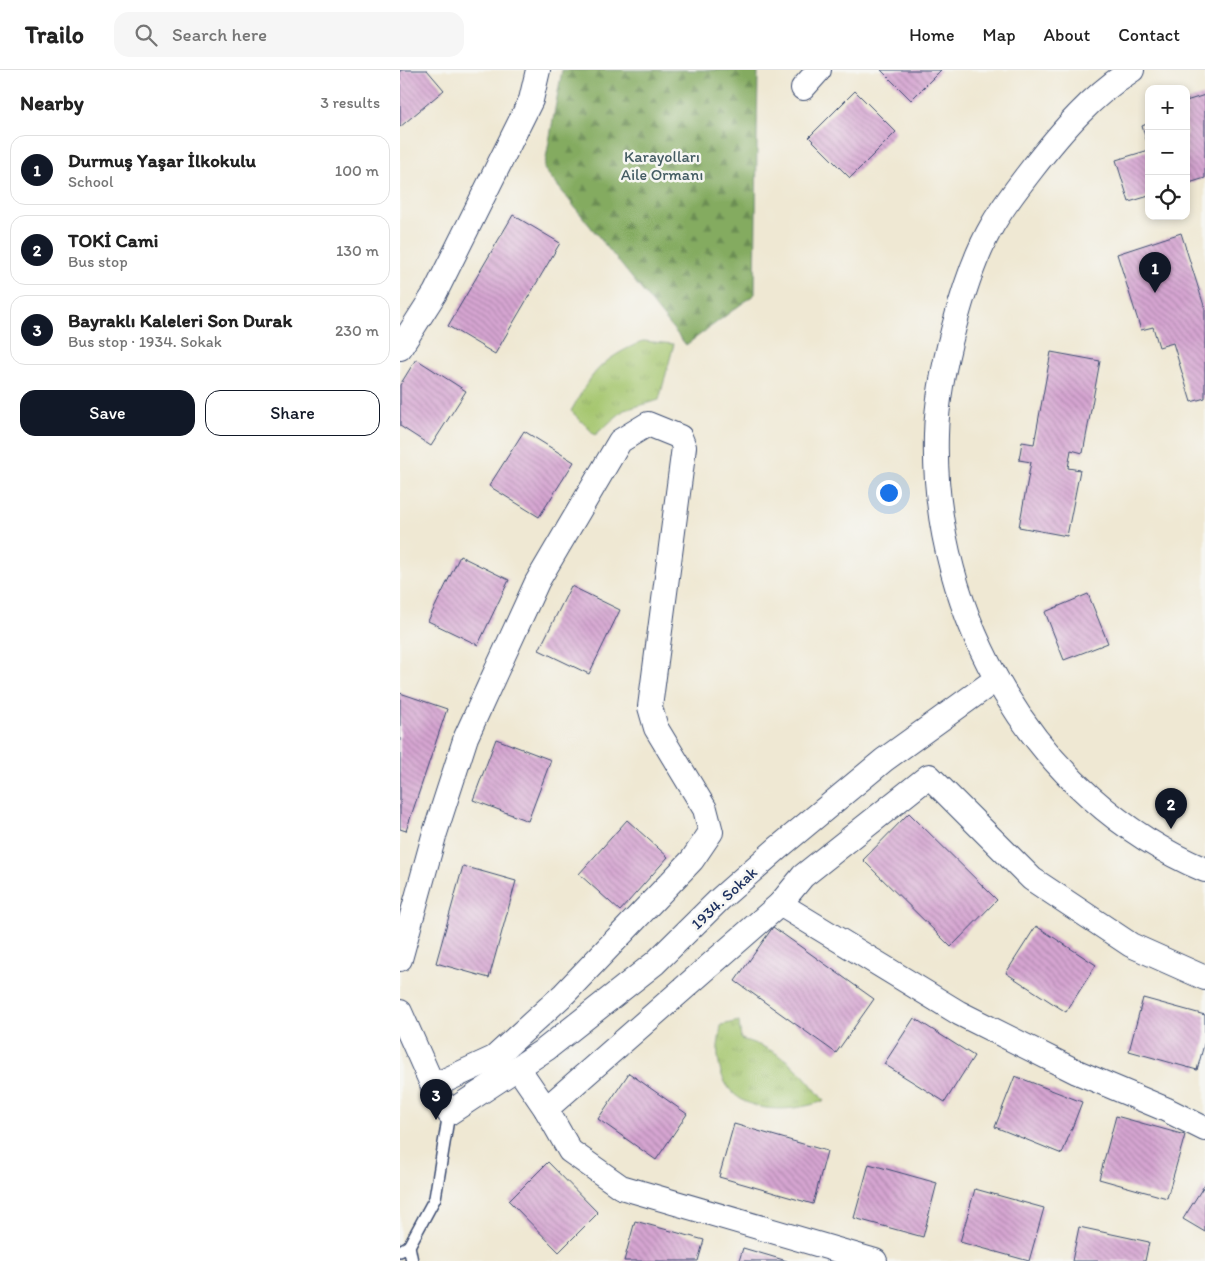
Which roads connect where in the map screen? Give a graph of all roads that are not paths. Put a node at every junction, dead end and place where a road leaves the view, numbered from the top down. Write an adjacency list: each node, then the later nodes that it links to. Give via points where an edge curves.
1 (538, 70): 5 (street, via 531,100 435,293)
2 (819, 70): 4 (street)
3 (1132, 70): 6 (street, via 1070,122 1017,188 992,226 959,312 942,381 936,435 939,495 950,561)
4 (803, 88)
5 (400, 348)
6 (996, 680): 7 (street, via 1031,734 1077,786 1116,820 1176,858); 12 (street, 1934. Sokak, via 884,760 771,854 655,963)
7 (1205, 870)
8 (780, 904): 10 (street, via 803,876 929,776 1032,879 1131,945); 14 (street); 16 (street, via 959,1013 1076,1072)
9 (400, 959): 13 (street, via 466,737 537,582 620,441 648,424 673,432 680,436 684,447 650,708 656,728 705,808 711,832 692,860 564,994 494,1058)
10 (1205, 978)
11 (400, 1012): 13 (street)
12 (518, 1068): 14 (street); 15 (street, 1934. Sokak)
13 (433, 1086): 15 (street)
14 (546, 1109): 19 (street, via 570,1151 621,1187)
15 (449, 1112): 17 (lane, via 435,1198)
16 (1205, 1129)
17 (405, 1248): 18 (lane)
18 (412, 1261)
19 (875, 1261)

